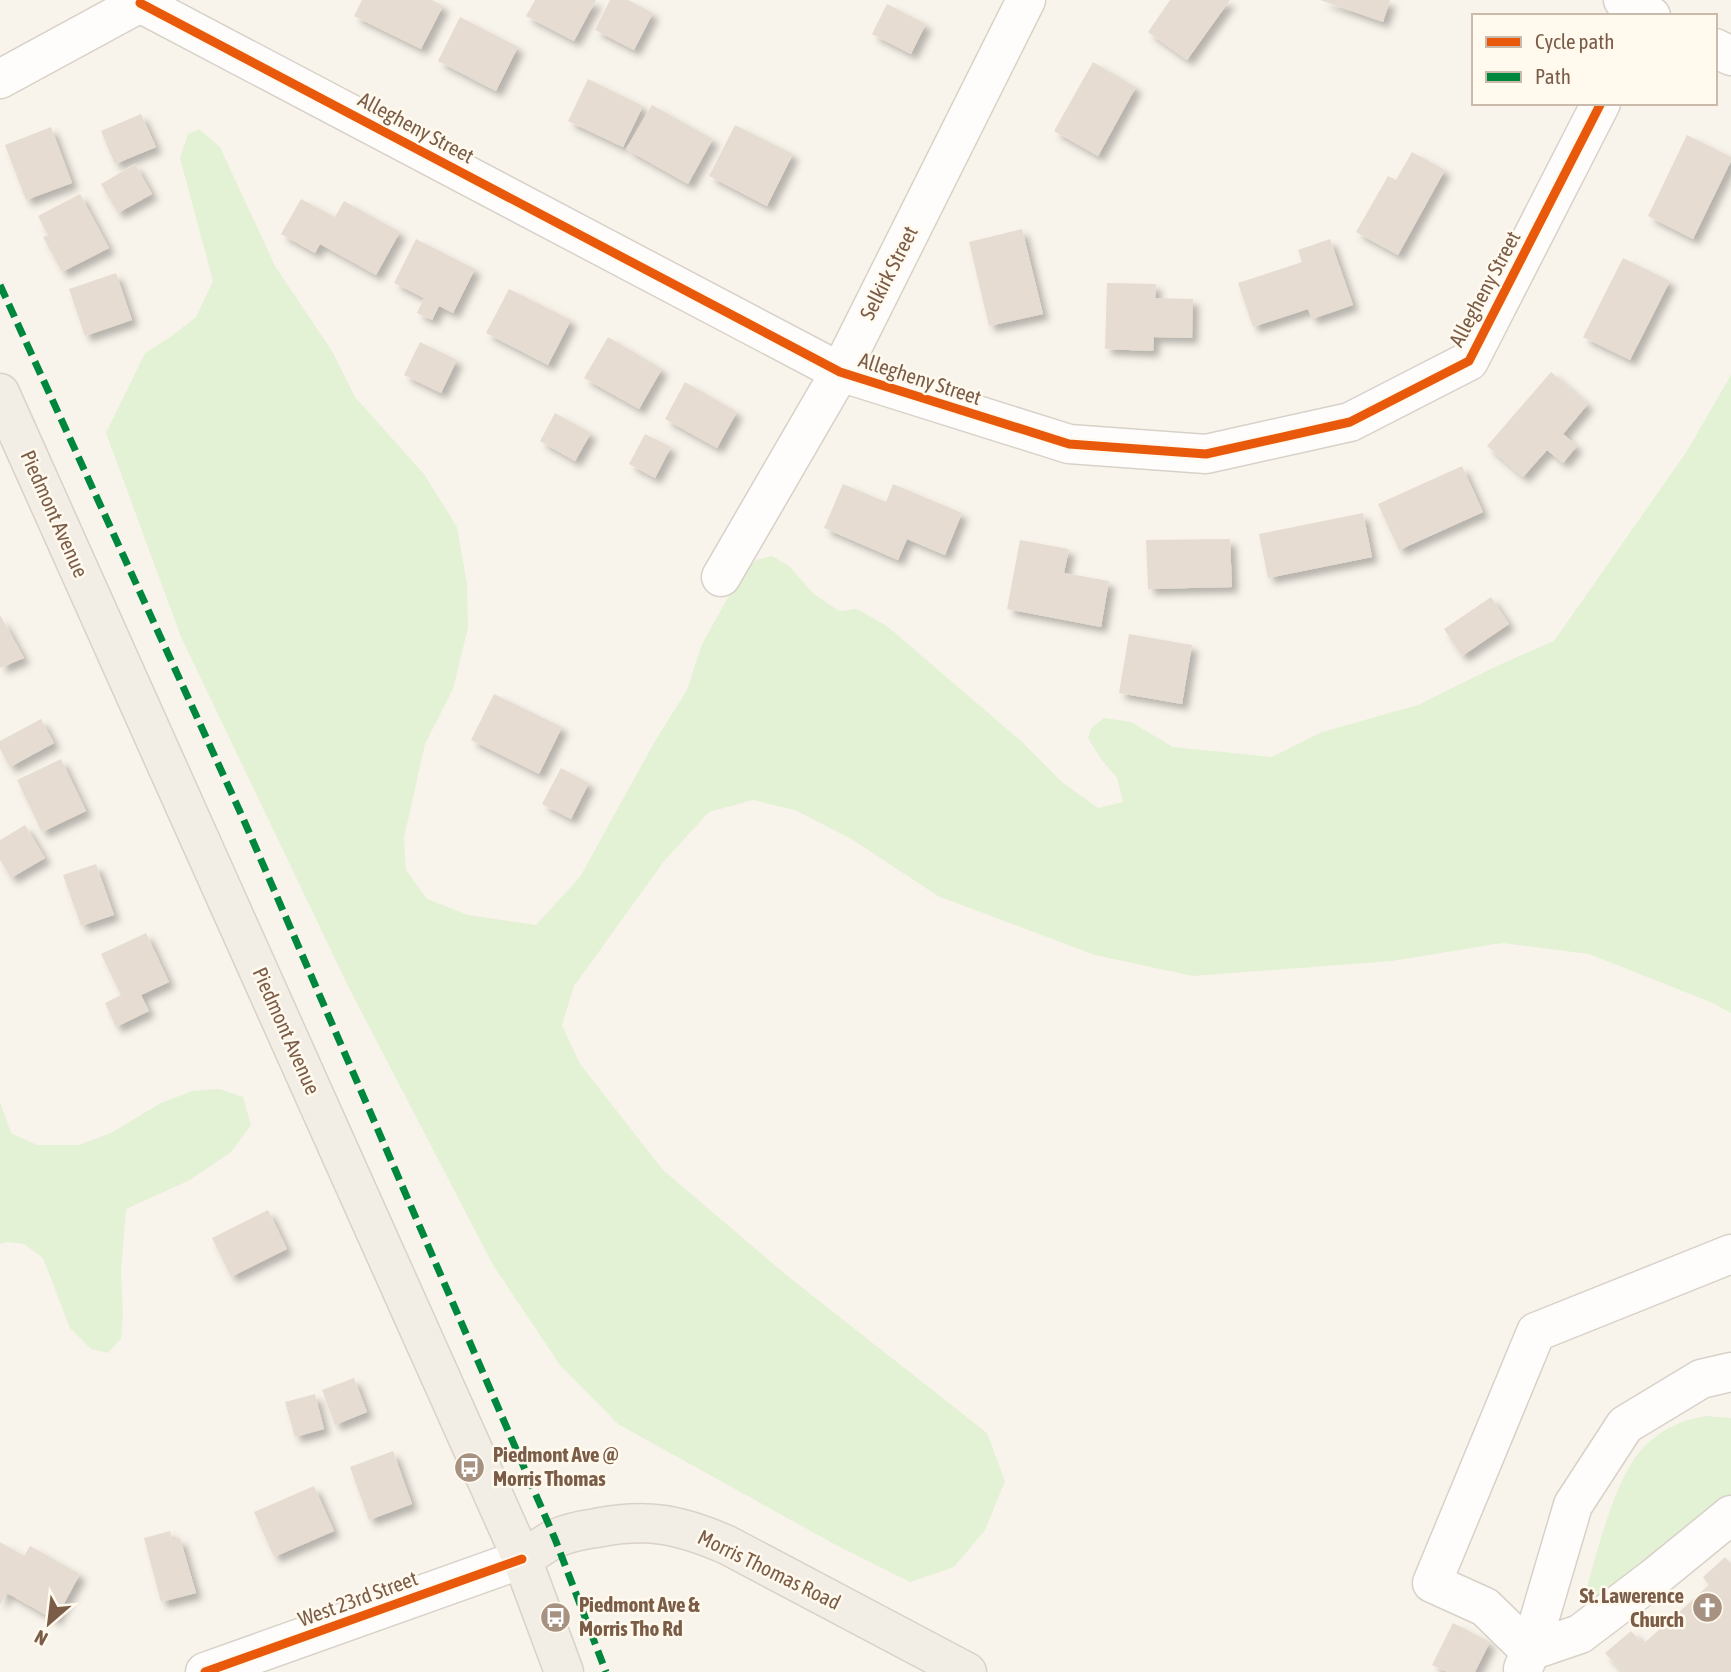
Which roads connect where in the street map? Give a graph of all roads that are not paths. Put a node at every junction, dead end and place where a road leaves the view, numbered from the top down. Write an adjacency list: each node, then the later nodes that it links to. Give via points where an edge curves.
1 (1026, 0): 5 (street, Selkirk Street)
2 (140, 1): 3 (street); 5 (street, Allegheny Street)
3 (0, 79)
4 (1600, 105): 5 (street, Allegheny Street, via 1469,360 1350,422 1206,454 1069,444)
5 (840, 372): 7 (street, Selkirk Street)
6 (0, 393): 11 (main road, Piedmont Avenue)
7 (721, 577)
8 (1731, 1254): 12 (street, via 1536,1332 1432,1583 1485,1607)
9 (1731, 1372): 12 (street, via 1701,1379 1625,1425 1573,1505)
10 (1731, 1515): 12 (street, via 1580,1634)
11 (522, 1559): 13 (street, West 23rd Street); 14 (main road, Piedmont Avenue); 15 (main road, Morris Thomas Road, via 572,1532 614,1524 672,1525 727,1545)
12 (1525, 1661)
13 (205, 1672)
14 (564, 1672)
15 (967, 1672)

